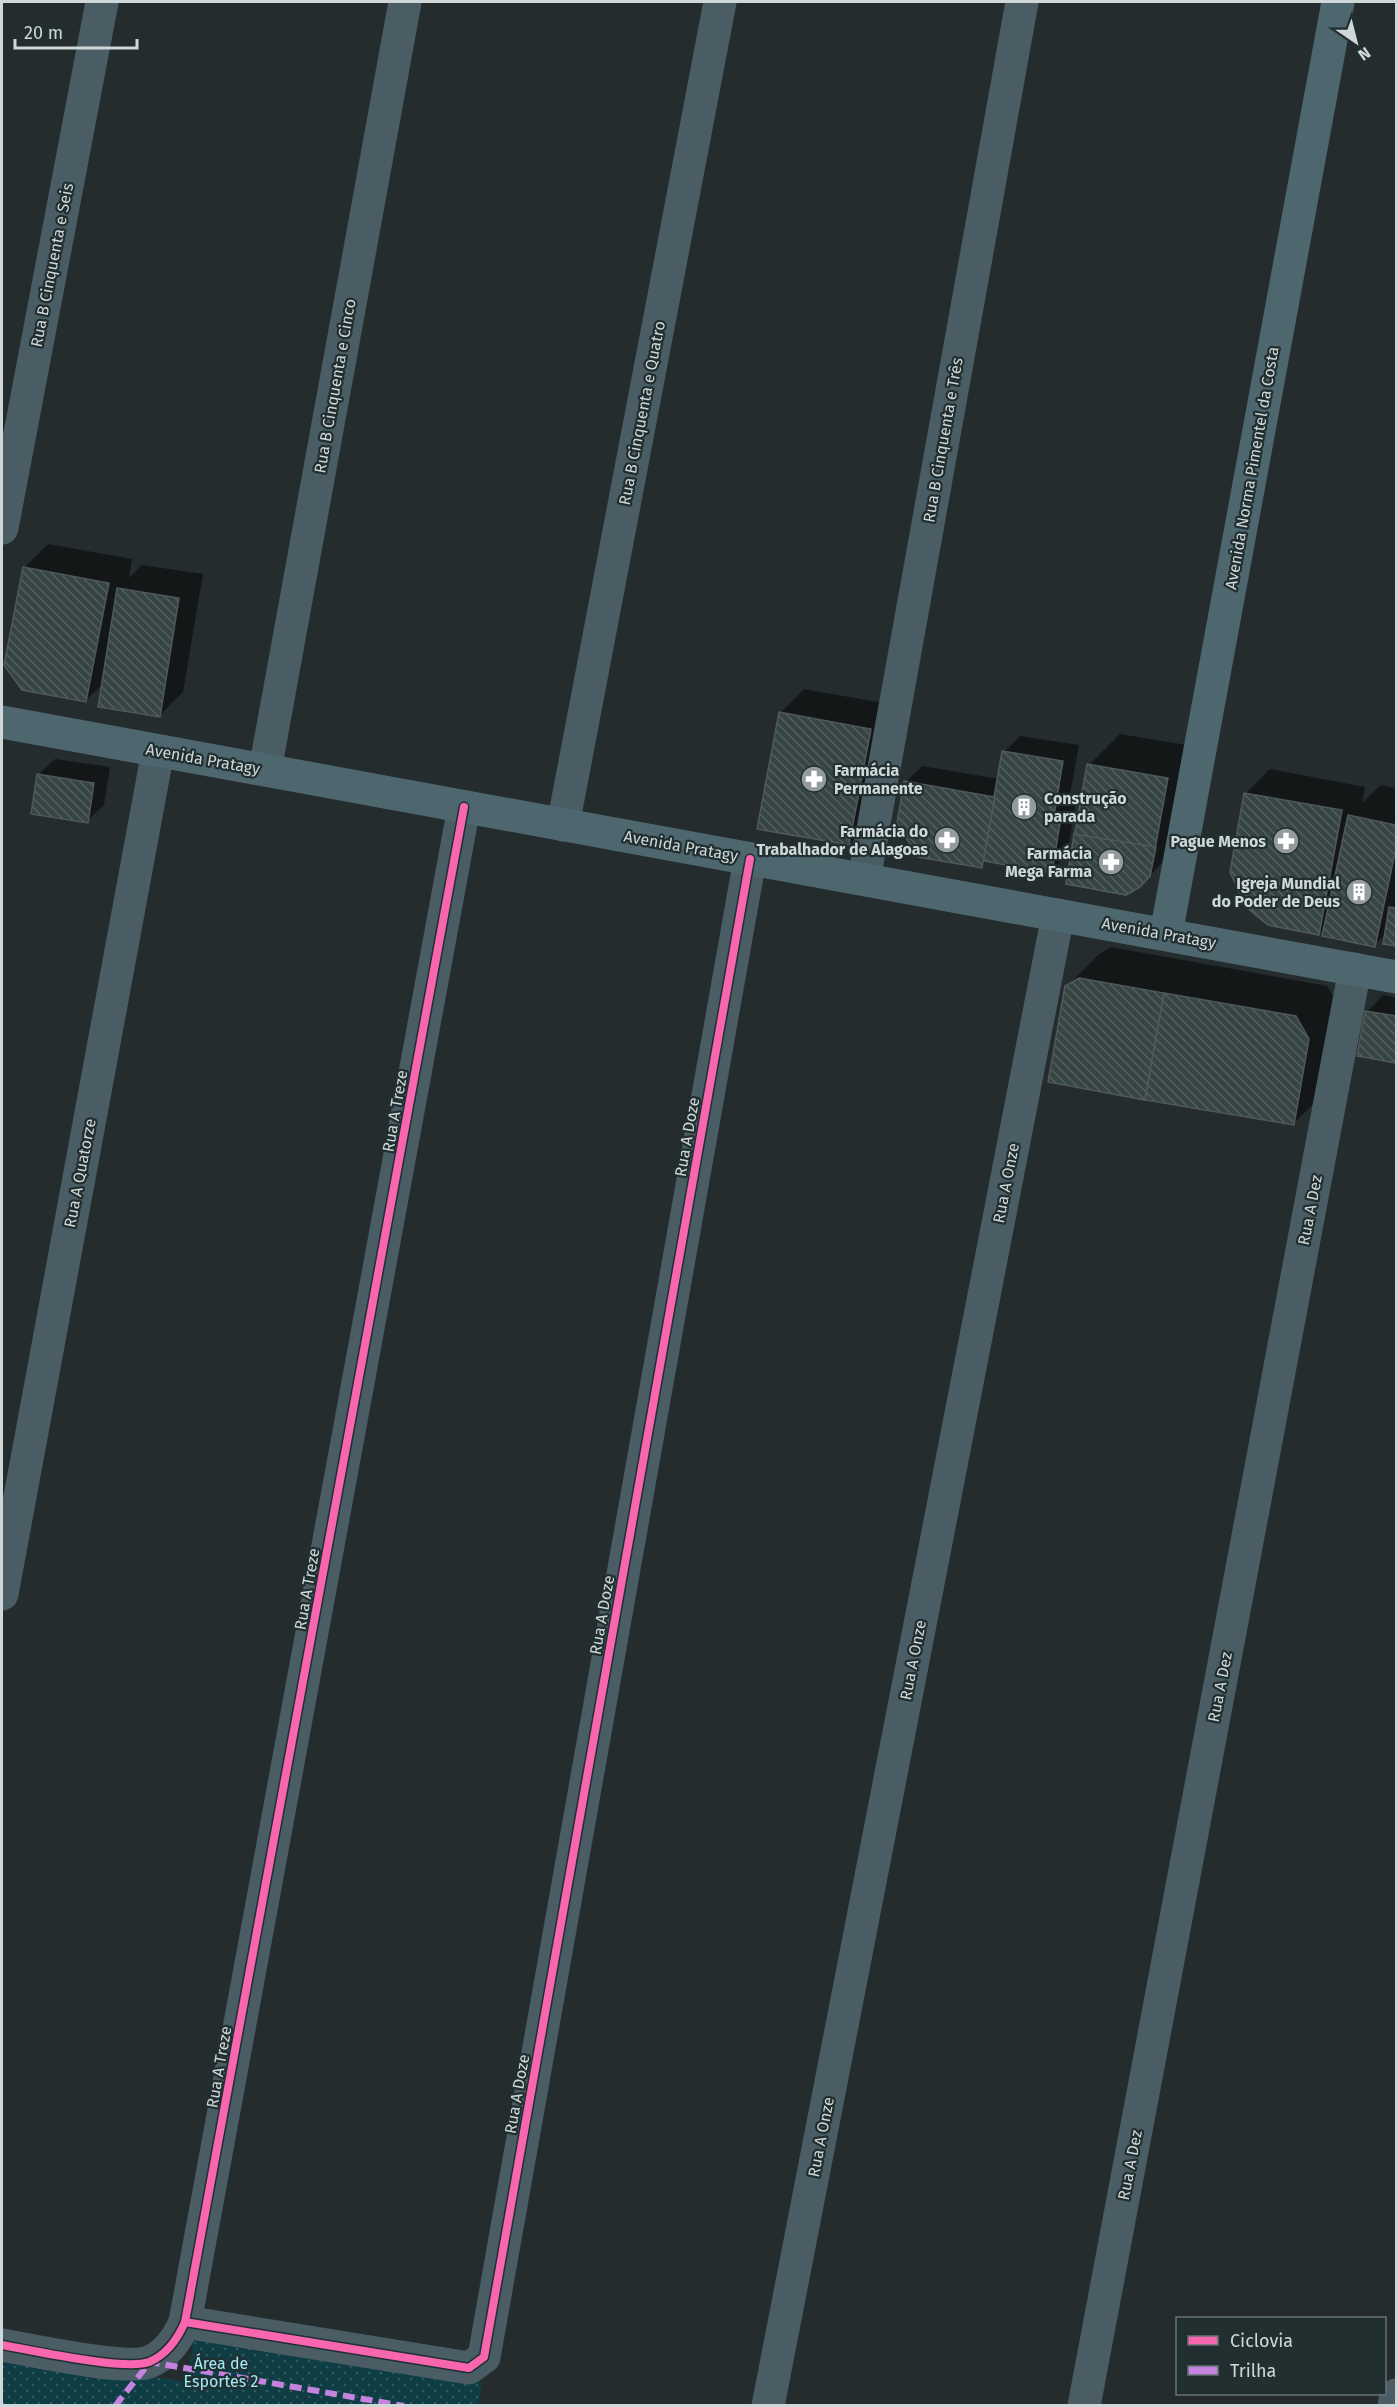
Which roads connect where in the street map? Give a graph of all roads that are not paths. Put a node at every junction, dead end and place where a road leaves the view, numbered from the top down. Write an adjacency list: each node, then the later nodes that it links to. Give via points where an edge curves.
1 (102, 2): 6 (street, Rua B Cinquenta e Seis)
2 (405, 2): 9 (street, Rua B Cinquenta e Cinco)
3 (720, 2): 11 (street, Rua B Cinquenta e Quatro)
4 (1022, 2): 13 (street, Rua B Cinquenta e Três)
5 (1338, 2): 15 (street, Avenida Norma Pimentel da Costa)
6 (2, 528)
7 (2, 723): 8 (street, Avenida Pratagy)
8 (158, 751): 9 (street, Avenida Pratagy); 18 (street, Rua A Quatorze)
9 (265, 770): 10 (street, Avenida Pratagy)
10 (464, 807): 11 (street, Avenida Pratagy); 19 (street, Rua A Treze)
11 (563, 825): 12 (street, Avenida Pratagy)
12 (750, 859): 13 (street, Avenida Pratagy); 19 (street, Rua A Doze, via 484,2357 469,2368)
13 (864, 879): 14 (street, Avenida Pratagy)
14 (1058, 915): 15 (street, Avenida Pratagy); 22 (street, Rua A Onze)
15 (1166, 934): 16 (street, Avenida Pratagy)
16 (1356, 969): 17 (street, Avenida Pratagy); 23 (street, Rua A Dez)
17 (1396, 977)
18 (2, 1594)
19 (185, 2322): 20 (street, Rua A Treze, via 176,2342 150,2362 128,2365)
20 (2, 2345)
21 (1396, 2395): 24 (street)
22 (768, 2406)
23 (1084, 2406)
24 (1394, 2406)

